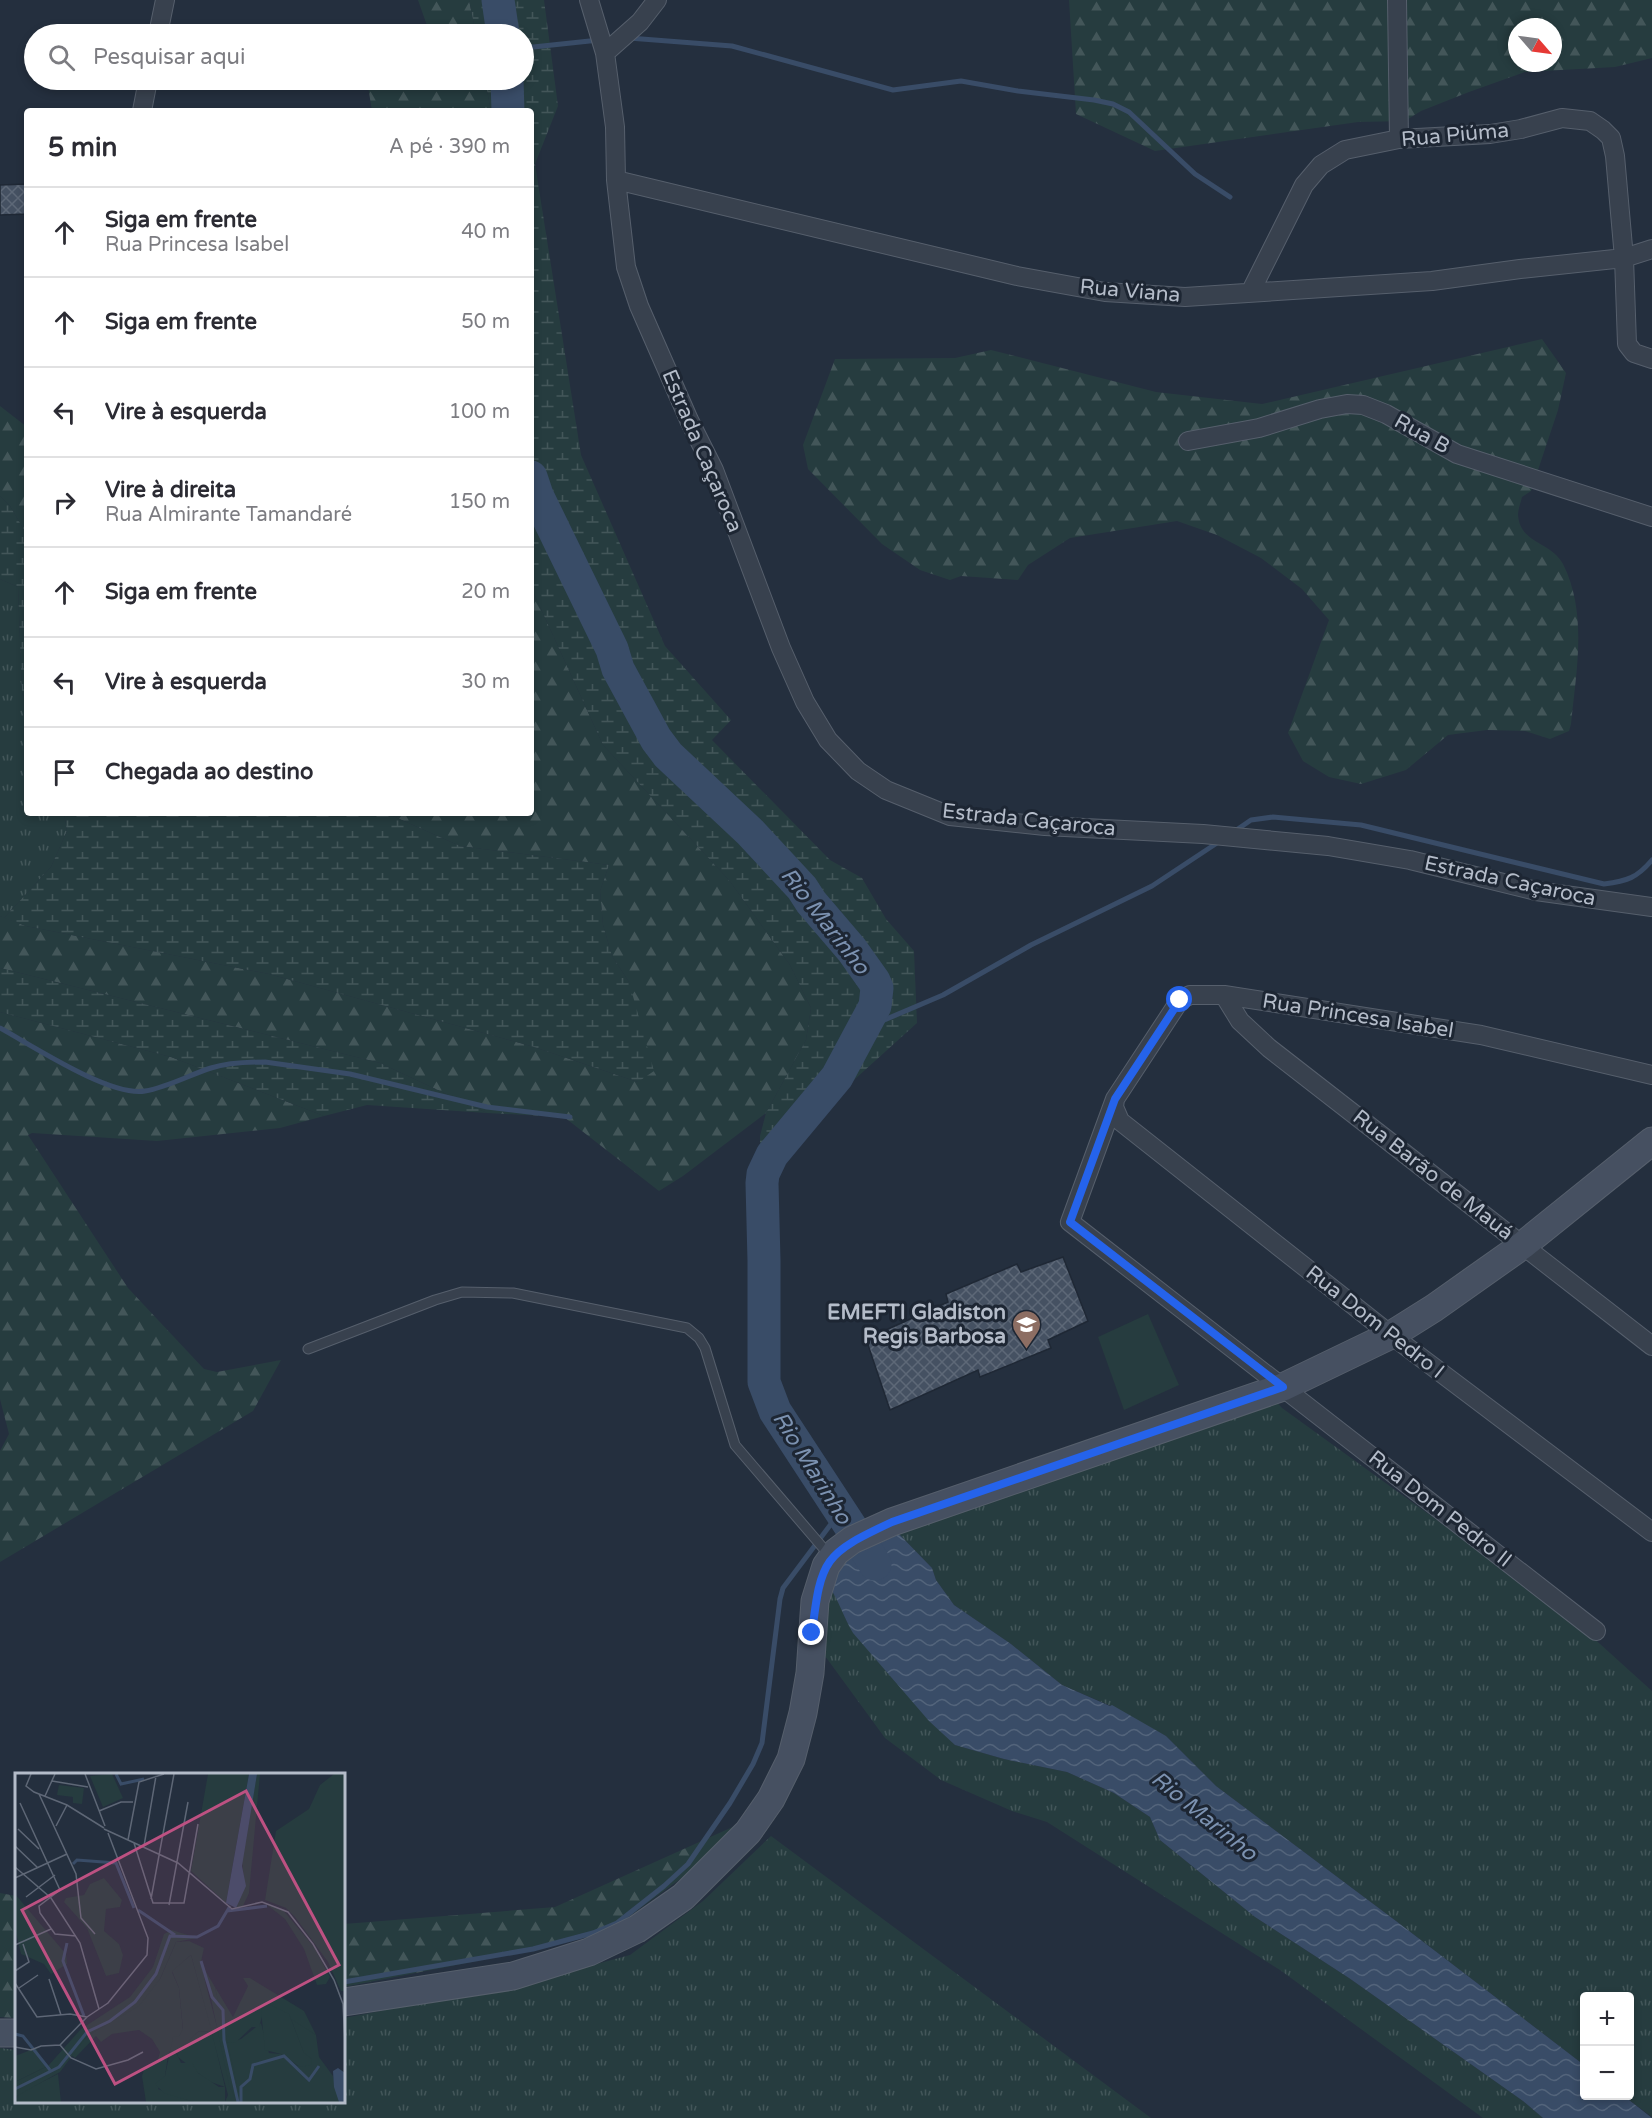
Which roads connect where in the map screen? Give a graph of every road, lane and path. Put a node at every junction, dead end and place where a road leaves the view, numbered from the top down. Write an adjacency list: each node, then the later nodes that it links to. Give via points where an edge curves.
1 (165, 0): 5 (street)
2 (589, 0): 6 (street, Estrada Caçaroca)
3 (657, 0): 6 (street, via 640,22)
4 (1397, 0): 9 (street)
5 (160, 24)
6 (605, 53): 10 (street, Estrada Caçaroca, via 615,128)
7 (146, 90): 8 (street)
8 (143, 108)
9 (1399, 139): 12 (street, Rua Piúma, via 1490,134 1562,118 1590,122 1611,138); 13 (street, Rua Piúma, via 1345,150 1321,165 1304,185)
10 (616, 180): 13 (street, Rua Viana, via 1017,276 1105,292 1185,297); 17 (street, Estrada Caçaroca, via 626,267 639,306 714,470 805,702 828,740 858,771 886,790 950,816 1328,846 1536,891)
11 (1652, 249): 12 (street, Rua Viana)
12 (1624, 258): 13 (street, Rua Viana, via 1432,281); 14 (street, Rua Piúma, via 1628,344 1634,353)
13 (1251, 291)
14 (1652, 359)
15 (1188, 441): 16 (street, Rua B, via 1259,428 1320,409 1364,405 1457,454)
16 (1652, 517)
17 (1652, 907)
18 (1224, 995): 19 (street, Rua Princesa Isabel, via 1481,1035); 20 (street, Rua Princesa Isabel, via 1190,995 1180,1000); 22 (street, Rua Barão de Mauá, via 1252,1034)
19 (1652, 1075)
20 (1115, 1099): 23 (street, Rua Dom Pedro I, via 1120,1121); 26 (street, Rua Dom Pedro II, via 1070,1222)
21 (1650, 1146): 22 (main road)
22 (1523, 1245): 23 (main road); 24 (street, Rua Barão de Mauá)
23 (1391, 1335): 26 (main road); 27 (street, Rua Dom Pedro I)
24 (1652, 1346)
25 (308, 1349): 28 (lane, via 462,1292 513,1293 687,1328 705,1348 735,1445)
26 (1283, 1387): 28 (main road, via 892,1522 852,1540); 29 (street, Rua Dom Pedro II)
27 (1652, 1532)
28 (834, 1554): 30 (main road, via 822,1575 816,1601 810,1673 791,1759 771,1799 748,1832 683,1897 637,1929 589,1952 513,1976)
29 (1596, 1632)
30 (345, 2002)

